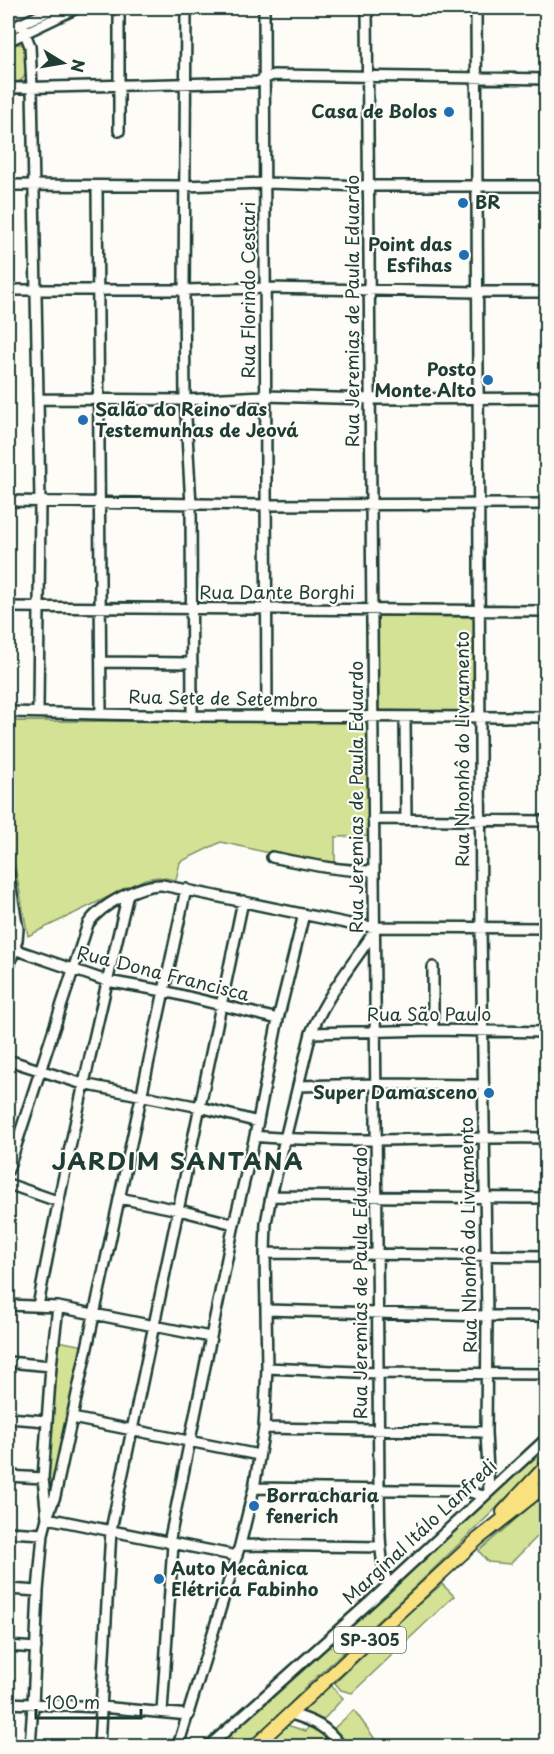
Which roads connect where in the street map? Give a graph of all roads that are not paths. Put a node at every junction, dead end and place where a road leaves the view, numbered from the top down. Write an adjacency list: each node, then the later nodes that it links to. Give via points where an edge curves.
1 (55, 8): 8 (street)
2 (77, 8): 8 (street)
3 (119, 8): 16 (street)
4 (186, 8): 15 (street)
5 (264, 8): 11 (street, Rua Florindo Cestari)
6 (367, 8): 12 (street, Rua Jeremias de Paula Eduardo)
7 (476, 8): 13 (street, Rua Nhonhô do Livramento)
8 (23, 28): 9 (street); 10 (street); 17 (street, via 30,46)
9 (8, 30)
10 (8, 41)
11 (265, 77): 12 (street); 15 (street, via 257,82); 20 (street, Rua Florindo Cestari)
12 (367, 77): 13 (street); 25 (street, Rua Jeremias de Paula Eduardo)
13 (476, 78): 14 (street); 26 (street, Rua Nhonhô do Livramento)
14 (546, 80)
15 (185, 83): 16 (street); 24 (street)
16 (120, 85): 17 (street); 19 (street)
17 (32, 87): 18 (street); 22 (street)
18 (8, 88)
19 (119, 131)
20 (266, 183): 24 (street); 25 (street); 28 (street, Rua Florindo Cestari)
21 (8, 185): 22 (street)
22 (34, 186): 23 (street); 30 (street)
23 (97, 186): 24 (street); 31 (street)
24 (184, 186): 32 (street)
25 (368, 186): 26 (street); 33 (street, Rua Jeremias de Paula Eduardo)
26 (476, 186): 27 (street); 34 (street, Rua Nhonhô do Livramento)
27 (546, 186)
28 (266, 288): 32 (street); 33 (street); 36 (street, Rua Florindo Cestari)
29 (8, 290): 30 (street)
30 (37, 290): 31 (street); 39 (street)
31 (98, 290): 32 (street); 41 (street)
32 (184, 290): 42 (street)
33 (369, 290): 34 (street); 40 (street, Rua Jeremias de Paula Eduardo)
34 (477, 292): 35 (street); 37 (street, Rua Nhonhô do Livramento)
35 (546, 292)
36 (265, 396): 40 (street); 42 (street); 49 (street, Rua Florindo Cestari)
37 (478, 397): 38 (street); 40 (street); 46 (street, Rua Nhonhô do Livramento)
38 (546, 398)
39 (38, 399): 41 (street); 44 (street)
40 (370, 399): 50 (street, Rua Jeremias de Paula Eduardo)
41 (99, 400): 42 (street); 45 (street)
42 (185, 400): 48 (street)
43 (8, 501): 44 (street)
44 (40, 501): 45 (street); 52 (street)
45 (100, 502): 48 (street); 53 (street)
46 (478, 504): 47 (street); 50 (street); 57 (street, Rua Nhonhô do Livramento)
47 (546, 504)
48 (191, 505): 49 (street); 54 (street)
49 (265, 505): 50 (street); 55 (street, Rua Florindo Cestari)
50 (371, 505): 56 (street, Rua Jeremias de Paula Eduardo)
51 (8, 607): 52 (street, Rua Dante Borghi)
52 (40, 607): 53 (street, Rua Dante Borghi); 62 (street)
53 (99, 608): 54 (street, Rua Dante Borghi); 59 (street)
54 (192, 609): 55 (street, Rua Dante Borghi); 60 (street)
55 (266, 609): 56 (street, Rua Dante Borghi); 65 (street, Rua Florindo Cestari)
56 (372, 610): 57 (street, Rua Dante Borghi); 66 (street, Rua Jeremias de Paula Eduardo)
57 (479, 610): 58 (street, Rua Dante Borghi); 68 (street, Rua Nhonhô do Livramento)
58 (546, 611)
59 (101, 662): 60 (street); 63 (street)
60 (192, 663): 64 (street)
61 (8, 712): 62 (street, Rua Sete de Setembro)
62 (39, 712): 63 (street, Rua Sete de Setembro)
63 (101, 714): 64 (street, Rua Sete de Setembro)
64 (192, 716): 65 (street, Rua Sete de Setembro)
65 (267, 716): 66 (street, Rua Sete de Setembro)
66 (372, 717): 67 (street, Rua Sete de Setembro); 70 (street, Rua Jeremias de Paula Eduardo)
67 (405, 717): 68 (street, Rua Sete de Setembro); 71 (street)
68 (480, 717): 69 (street, Rua Sete de Setembro); 72 (street, Rua Nhonhô do Livramento)
69 (546, 717)
70 (373, 819): 71 (street); 76 (street, Rua Jeremias de Paula Eduardo)
71 (406, 819): 72 (street)
72 (481, 820): 73 (street); 81 (street, Rua Nhonhô do Livramento)
73 (546, 821)
74 (272, 857): 76 (street, via 327,869)
75 (8, 871): 84 (street, via 18,929)
76 (374, 871): 83 (street, Rua Jeremias de Paula Eduardo)
77 (186, 889): 78 (street, via 154,885); 79 (street); 89 (street)
78 (128, 894): 87 (street, via 88,924); 88 (street)
79 (243, 901): 80 (street); 90 (street)
80 (303, 914): 83 (street); 91 (street)
81 (481, 927): 82 (street); 83 (street); 93 (street, Rua Nhonhô do Livramento)
82 (546, 928)
83 (374, 929): 94 (street, Rua Jeremias de Paula Eduardo); 96 (street, via 328,999)
84 (11, 948): 86 (street); 87 (street, Rua Dona Francisca)
85 (433, 967): 92 (street)
86 (8, 970)
87 (74, 970): 88 (street, Rua Dona Francisca); 98 (street)
88 (107, 981): 89 (street, Rua Dona Francisca); 99 (street)
89 (164, 991): 90 (street, Rua Dona Francisca); 103 (street)
90 (222, 1005): 91 (street, Rua Dona Francisca); 104 (street)
91 (278, 1019): 105 (street)
92 (433, 1030): 93 (street, Rua São Paulo); 94 (street, Rua São Paulo)
93 (483, 1030): 95 (street, Rua São Paulo); 101 (street, Rua Nhonhô do Livramento)
94 (375, 1032): 96 (street, Rua São Paulo); 100 (street, Rua Jeremias de Paula Eduardo)
95 (546, 1032)
96 (311, 1033): 102 (street)
97 (8, 1060): 98 (street)
98 (39, 1071): 99 (street); 111 (street)
99 (83, 1084): 103 (street); 118 (street)
100 (376, 1084): 101 (street); 102 (street); 110 (street, Rua Jeremias de Paula Eduardo)
101 (484, 1085): 107 (street, Rua Nhonhô do Livramento)
102 (298, 1086): 109 (street)
103 (141, 1095): 104 (street); 115 (street)
104 (200, 1107): 105 (street); 119 (street)
105 (258, 1122): 106 (street)
106 (255, 1136): 109 (street); 120 (street)
107 (484, 1137): 108 (street); 110 (street); 116 (street, Rua Nhonhô do Livramento)
108 (546, 1138)
109 (285, 1139): 110 (street); 113 (street)
110 (376, 1140): 114 (street, Rua Jeremias de Paula Eduardo)
111 (8, 1170)
112 (8, 1184): 118 (street)
113 (271, 1196): 114 (street); 121 (street)
114 (376, 1196): 116 (street); 122 (street, Rua Jeremias de Paula Eduardo)
115 (119, 1198): 119 (street); 130 (street)
116 (485, 1198): 117 (street); 123 (street, Rua Nhonhô do Livramento)
117 (546, 1198)
118 (57, 1201): 126 (street)
119 (179, 1210): 120 (street); 133 (street)
120 (234, 1224): 134 (street)
121 (265, 1253): 122 (street); 128 (street)
122 (377, 1254): 123 (street); 129 (street, Rua Jeremias de Paula Eduardo)
123 (486, 1256): 124 (street); 131 (street, Rua Nhonhô do Livramento)
124 (546, 1256)
125 (8, 1305): 126 (street)
126 (38, 1306): 127 (street)
127 (58, 1307): 130 (street); 136 (street)
128 (266, 1310): 129 (street); 137 (street)
129 (377, 1313): 131 (street); 138 (street, Rua Jeremias de Paula Eduardo)
130 (94, 1314): 133 (street); 142 (street)
131 (487, 1316): 132 (street); 139 (street, Rua Nhonhô do Livramento)
132 (546, 1316)
133 (154, 1326): 134 (street); 145 (street)
134 (210, 1337): 149 (street)
135 (8, 1362): 136 (street)
136 (51, 1366): 143 (street)
137 (267, 1368): 138 (street); 144 (street)
138 (378, 1373): 139 (street); 146 (street, Rua Jeremias de Paula Eduardo)
139 (487, 1373): 140 (street); 147 (street, Rua Nhonhô do Livramento)
140 (546, 1374)
141 (8, 1418): 143 (street)
142 (72, 1418): 145 (street); 158 (street, via 56,1496)
143 (47, 1421): 153 (street)
144 (264, 1428): 146 (street); 150 (street)
145 (131, 1429): 149 (street); 159 (street)
146 (378, 1431): 147 (street); 156 (street, Rua Jeremias de Paula Eduardo)
147 (486, 1432): 157 (street, Rua Nhonhô do Livramento)
148 (546, 1438): 157 (street, Marginal Itálo Lanfredi)
149 (189, 1440): 150 (street); 163 (street)
150 (259, 1455): 155 (street)
151 (546, 1466): 162 (main road, SP-305)
152 (8, 1476): 153 (street)
153 (43, 1478): 158 (street)
154 (546, 1485): 162 (main road, SP-305)
155 (254, 1488): 156 (street); 164 (street)
156 (379, 1489): 157 (street); 165 (street, Rua Jeremias de Paula Eduardo)
157 (486, 1493): 167 (street, Marginal Itálo Lanfredi)
158 (47, 1518): 159 (street); 161 (street)
159 (111, 1530): 163 (street); 174 (street)
160 (8, 1532): 161 (street)
161 (43, 1534): 169 (street)
162 (478, 1539): 176 (main road, SP-305)
163 (171, 1544): 166 (street); 175 (street)
164 (240, 1545): 165 (street); 166 (street)
165 (381, 1547): 167 (street, Rua Jeremias de Paula Eduardo)
166 (237, 1556): 177 (street)
167 (388, 1585): 181 (street, Marginal Itálo Lanfredi)
168 (8, 1589): 169 (street)
169 (38, 1591): 171 (street)
170 (8, 1646): 171 (street)
171 (36, 1648): 173 (street)
172 (8, 1703): 173 (street)
173 (33, 1705): 174 (street); 178 (street)
174 (101, 1707): 175 (street); 179 (street)
175 (162, 1712): 177 (street)
176 (291, 1714): 182 (main road, SP-305); 183 (street, via 319,1724)
177 (189, 1715): 180 (street)
178 (30, 1746)
179 (99, 1746)
180 (178, 1746)
181 (209, 1746)
182 (255, 1746)
183 (341, 1746)

